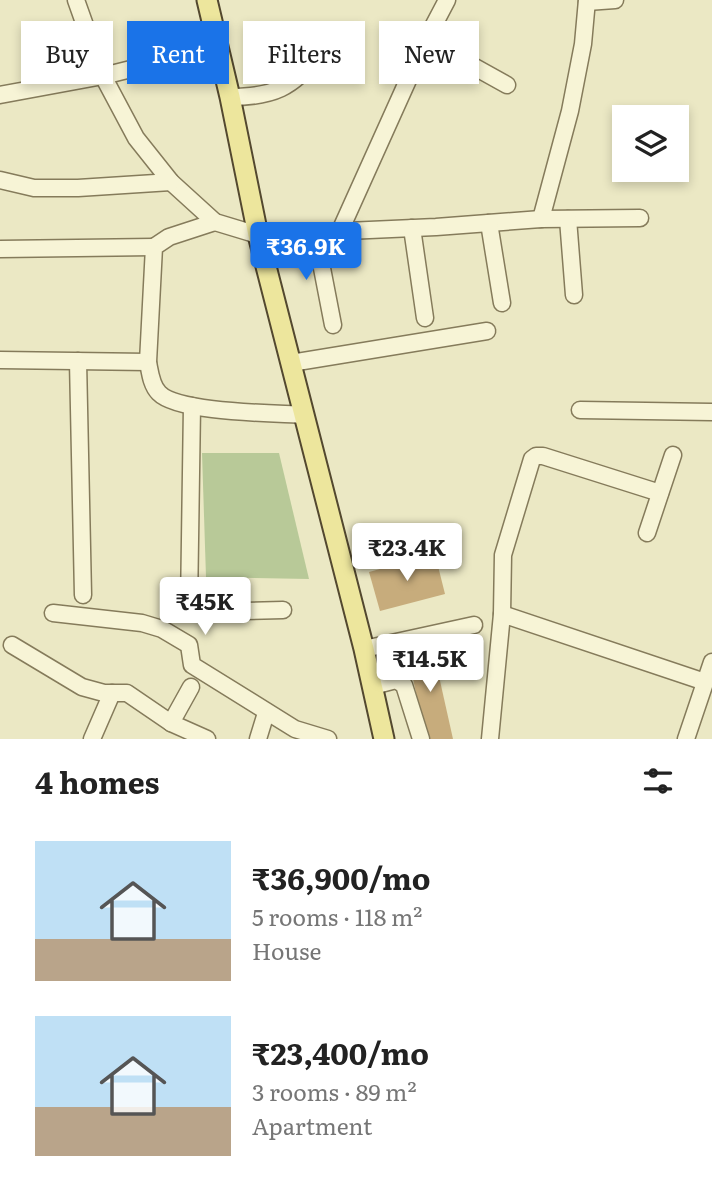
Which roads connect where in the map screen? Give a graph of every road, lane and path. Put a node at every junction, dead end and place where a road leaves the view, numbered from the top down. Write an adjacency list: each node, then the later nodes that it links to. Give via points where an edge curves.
1 (76, 0): 6 (street)
2 (207, 0): 7 (main road)
3 (447, 0): 8 (street)
4 (615, 0): 5 (street)
5 (587, 1): 21 (street, via 570,111)
6 (83, 21)
7 (212, 21)
8 (436, 21)
9 (479, 69): 15 (street)
10 (60, 84): 16 (street)
11 (107, 84): 19 (street, via 136,138)
12 (227, 84): 17 (main road)
13 (289, 84): 17 (street, via 256,97)
14 (406, 84): 26 (street)
15 (507, 85)
16 (0, 95)
17 (230, 97): 28 (main road)
18 (0, 180): 19 (street, via 34,188)
19 (171, 182): 23 (street)
20 (640, 218): 22 (street)
21 (541, 219): 22 (street); 24 (street)
22 (568, 219): 31 (street)
23 (215, 222): 28 (street); 29 (street, via 169,237)
24 (489, 223): 25 (street); 32 (street)
25 (412, 228): 26 (street); 33 (street)
26 (340, 231): 27 (street)
27 (315, 232): 28 (street); 34 (street)
28 (258, 235): 39 (main road)
29 (154, 247): 30 (street); 38 (street)
30 (0, 248)
31 (574, 295)
32 (502, 303)
33 (425, 318)
34 (333, 325)
35 (487, 331): 39 (street)
36 (0, 360): 37 (street)
37 (78, 361): 38 (street); 47 (street)
38 (148, 362): 40 (street, via 157,392 169,401)
39 (291, 363): 43 (main road)
40 (192, 406): 43 (street); 48 (street, via 188,606)
41 (580, 410): 42 (street)
42 (712, 412)
43 (305, 415): 53 (main road)
44 (673, 455): 45 (street)
45 (660, 493): 46 (street); 50 (street, via 537,456 503,555)
46 (647, 533)
47 (83, 596)
48 (283, 610)
49 (53, 613): 59 (street, via 162,629 189,645 192,665)
50 (502, 614): 55 (street); 67 (street)
51 (474, 625): 53 (street)
52 (12, 645): 58 (street, via 82,687)
53 (364, 649): 56 (main road)
54 (712, 662): 55 (street)
55 (705, 682): 68 (street)
56 (373, 685): 65 (main road); 66 (street, via 396,680 404,685)
57 (191, 687): 60 (street)
58 (112, 693): 60 (street, via 136,698); 61 (street)
59 (266, 713): 63 (street); 64 (street, via 295,729)
60 (171, 723): 62 (street)
61 (92, 739)
62 (207, 739)
63 (258, 739)
64 (328, 739)
65 (384, 739)
66 (421, 739)
67 (490, 739)
68 (686, 739)

